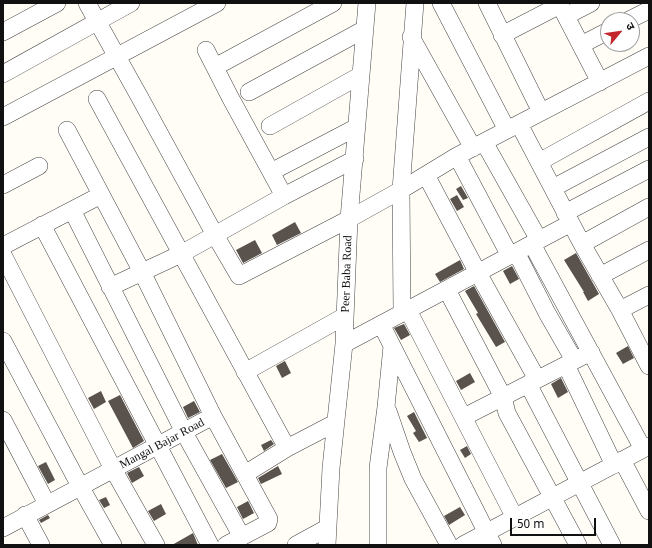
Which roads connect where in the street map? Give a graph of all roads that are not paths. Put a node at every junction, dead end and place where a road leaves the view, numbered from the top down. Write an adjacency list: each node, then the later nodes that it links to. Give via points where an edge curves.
1 (58, 3): 16 (street)
2 (87, 3): 14 (street)
3 (131, 3): 14 (street)
4 (217, 3): 23 (street)
5 (333, 3): 24 (street)
6 (367, 3): 15 (street, Peer Baba Road)
7 (415, 3): 19 (street)
8 (441, 3): 35 (street)
9 (487, 3): 17 (street)
10 (591, 3): 11 (street)
11 (562, 8): 17 (street); 20 (street)
12 (649, 10): 13 (street)
13 (640, 14)
14 (97, 22): 23 (street); 25 (street)
15 (365, 30): 26 (street, Peer Baba Road); 28 (street)
16 (3, 32)
17 (502, 35): 31 (street)
18 (600, 35): 20 (street)
19 (411, 37): 38 (street); 48 (street)
20 (581, 45): 27 (street)
21 (206, 50): 24 (street)
22 (649, 56): 27 (street)
23 (117, 57): 32 (street); 56 (street)
24 (215, 67): 44 (street)
25 (3, 74)
26 (361, 76): 33 (street); 34 (street, Peer Baba Road)
27 (600, 82): 31 (street)
28 (249, 92)
29 (97, 99): 61 (street)
30 (649, 101): 41 (street)
31 (541, 112): 35 (street)
32 (3, 117)
33 (270, 126)
34 (357, 127): 40 (street, Peer Baba Road); 44 (street)
35 (513, 127): 38 (street); 41 (street)
36 (67, 130): 49 (street)
37 (649, 137): 47 (street)
38 (479, 145): 39 (street); 57 (street)
39 (458, 156): 45 (street); 62 (street)
40 (355, 159): 50 (street); 54 (street, Peer Baba Road)
41 (539, 162): 47 (street)
42 (39, 166): 46 (street)
43 (649, 168): 53 (street)
44 (271, 172): 50 (street)
45 (426, 175): 48 (street); 65 (street)
46 (3, 185)
47 (553, 188): 53 (street)
48 (401, 190): 54 (street); 71 (street)
49 (101, 195): 52 (street); 64 (street)
50 (284, 196): 56 (street)
51 (649, 208): 58 (street)
52 (72, 210): 55 (street); 67 (street)
53 (568, 218): 57 (street); 58 (street)
54 (349, 220): 56 (street, via 242,276 239,276); 72 (street, Peer Baba Road)
55 (42, 225): 59 (street); 90 (street)
56 (215, 235): 61 (street)
57 (536, 242): 62 (street); 78 (street)
58 (582, 244): 66 (street)
59 (3, 246)
60 (649, 250): 66 (street)
61 (180, 254): 64 (street); 81 (street)
62 (513, 254): 65 (street); 79 (street, via 547,313)
63 (3, 256): 94 (street)
64 (142, 272): 67 (street); 85 (street)
65 (478, 273): 68 (street); 82 (street)
66 (600, 276): 70 (street)
67 (110, 287): 89 (street)
68 (447, 290): 71 (street); 83 (street)
69 (649, 295): 70 (street)
70 (620, 310): 75 (street)
71 (405, 312): 73 (street); 86 (street)
72 (345, 316): 76 (street, Peer Baba Road); 81 (street)
73 (381, 324): 76 (street); 77 (street)
74 (3, 341): 97 (street)
75 (643, 342): 80 (street)
76 (344, 344): 88 (street, Peer Baba Road)
77 (392, 346): 84 (street); 106 (street)
78 (591, 352): 79 (street); 91 (street)
79 (570, 363): 82 (street); 93 (street)
80 (649, 366)
81 (245, 372): 92 (street)
82 (533, 382): 83 (street); 96 (street)
83 (503, 397): 86 (street); 98 (street, via 507,413)
84 (386, 406): 115 (street, via 378,468); 116 (street, via 413,479)
85 (213, 416): 89 (street, Mangal Bajar Road); 95 (street, Mangal Bajar Road)
86 (464, 417): 102 (street)
87 (3, 420): 99 (street)
88 (336, 423): 92 (street); 104 (street, Peer Baba Road)
89 (184, 432): 90 (street, Mangal Bajar Road); 105 (street)
90 (158, 445): 94 (street, Mangal Bajar Road); 111 (street)
91 (646, 447): 93 (street)
92 (287, 448): 95 (street)
93 (618, 462): 96 (street); 100 (street)
94 (114, 469): 97 (street, Mangal Bajar Road); 110 (street)
95 (245, 474): 105 (street, Mangal Bajar Road, via 269,521)
96 (580, 483): 98 (street); 118 (street)
97 (80, 486): 99 (street, Mangal Bajar Road); 109 (street)
98 (553, 497): 102 (street); 117 (street)
99 (47, 504): 101 (street, Mangal Bajar Road)
100 (649, 511)
101 (25, 515): 103 (street, Mangal Bajar Road); 108 (street)
102 (515, 518): 106 (street)
103 (3, 528)
104 (327, 528): 113 (street); 114 (street, Peer Baba Road)
105 (242, 537): 112 (street)
106 (490, 539): 107 (street)
107 (467, 544)
108 (41, 545)
109 (113, 545)
110 (156, 545)
111 (210, 545)
112 (226, 545)
113 (296, 545)
114 (327, 545)
115 (378, 545)
116 (449, 545)
117 (578, 545)
118 (612, 545)

